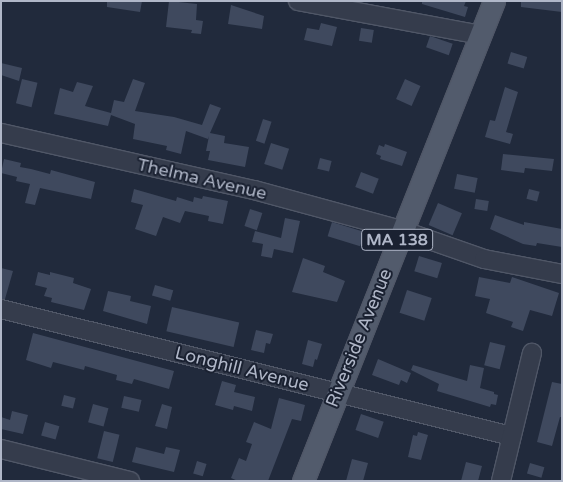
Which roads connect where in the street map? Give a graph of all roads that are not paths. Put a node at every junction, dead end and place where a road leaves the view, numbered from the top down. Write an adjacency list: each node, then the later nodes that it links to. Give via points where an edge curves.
1 (298, 1): 3 (street)
2 (494, 1): 3 (main road, Riverside Avenue / MA 138)
3 (481, 35): 5 (main road, Riverside Avenue / MA 138)
4 (1, 133): 5 (street, Thelma Avenue, via 254,190)
5 (402, 230): 6 (street, Thelma Avenue, via 484,259); 9 (main road, Riverside Avenue / MA 138)
6 (562, 274)
7 (1, 309): 9 (street, Longhill Avenue)
8 (532, 354): 10 (street)
9 (337, 393): 10 (street, Longhill Avenue); 13 (main road, Riverside Avenue / MA 138)
10 (511, 436): 14 (street)
11 (1, 449): 12 (street)
12 (130, 481)
13 (303, 481)
14 (501, 481)

